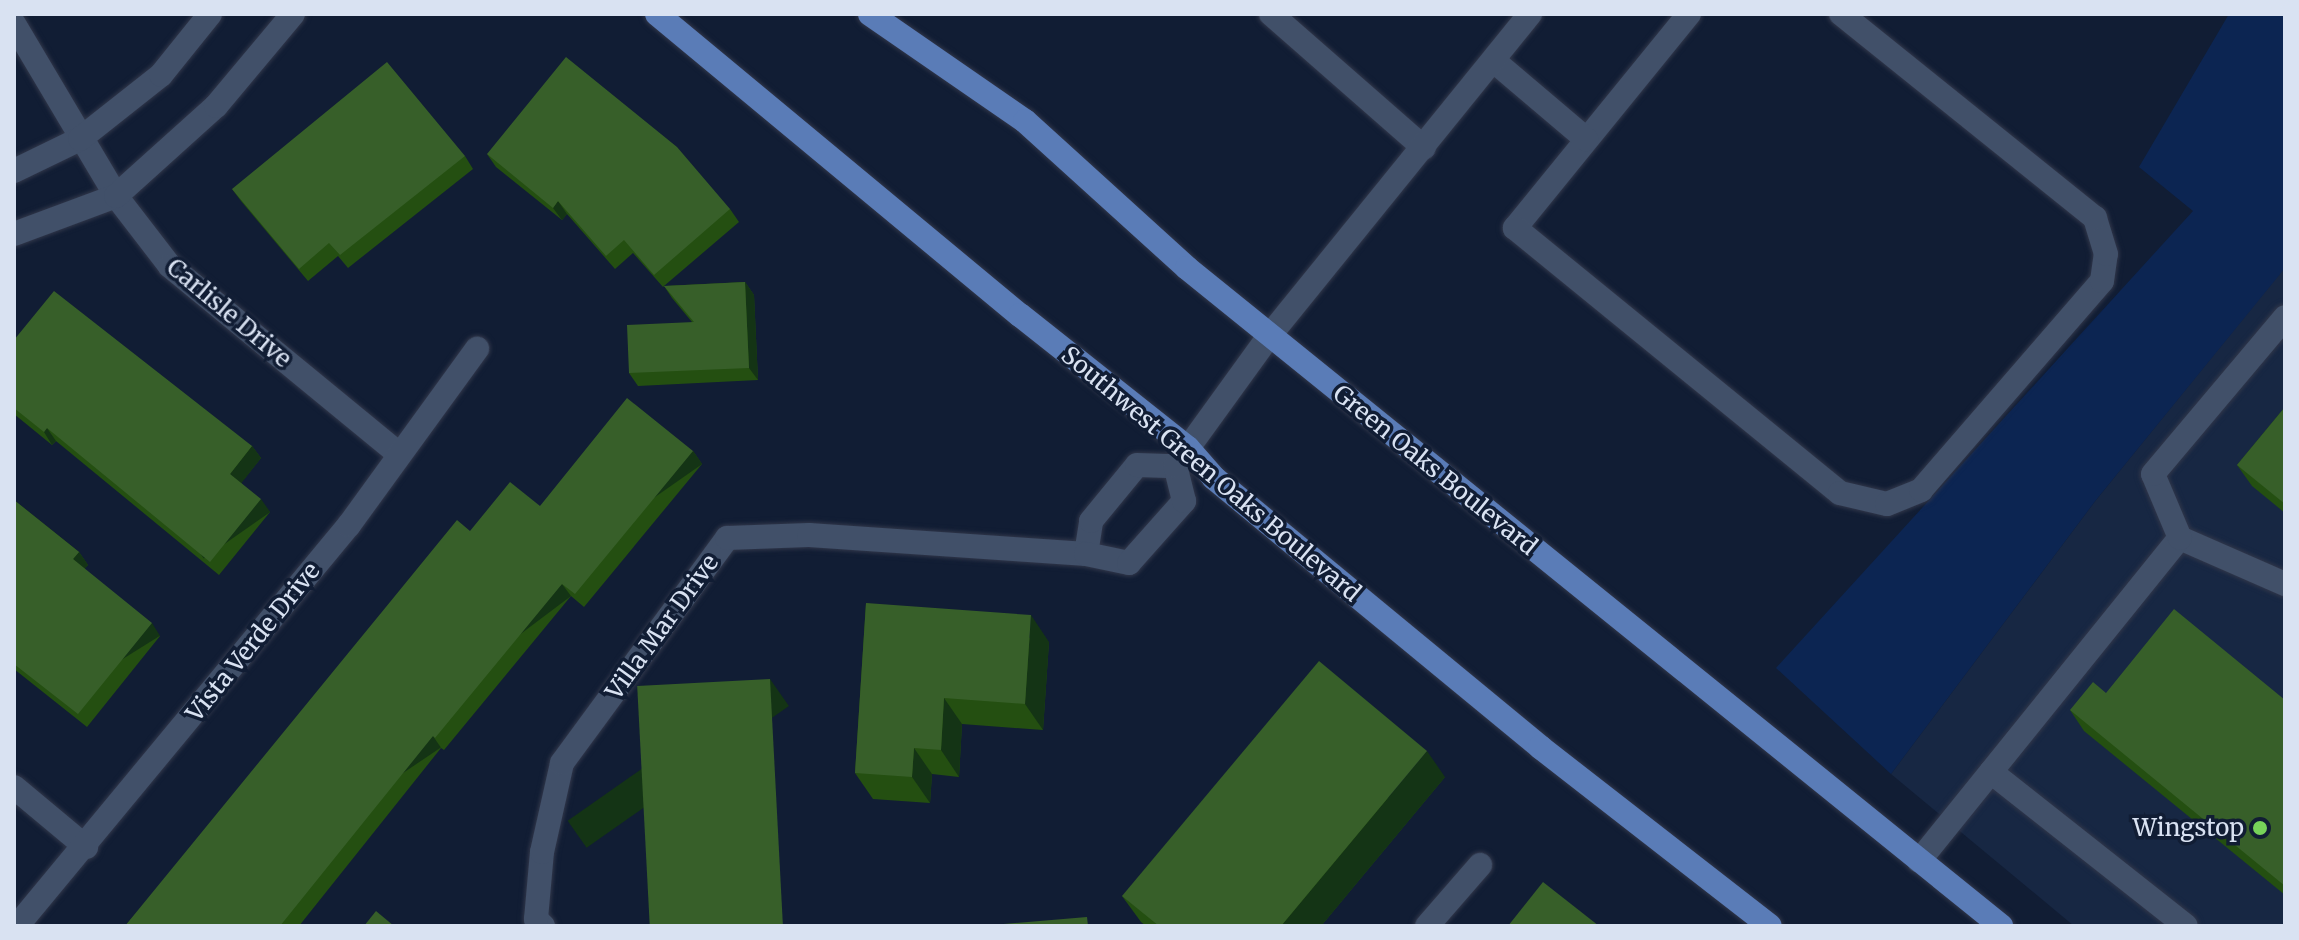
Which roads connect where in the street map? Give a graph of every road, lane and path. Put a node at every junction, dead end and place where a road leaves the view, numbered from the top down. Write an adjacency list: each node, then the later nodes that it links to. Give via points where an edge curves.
1 (210, 14): 11 (street, via 161,75)
2 (293, 14): 15 (street, via 216,106)
3 (657, 14): 21 (main road, Southwest Green Oaks Boulevard, via 1020,315)
4 (870, 14): 18 (main road, Green Oaks Boulevard, via 1025,121 1187,268)
5 (1271, 14): 13 (street)
6 (1530, 14): 10 (street)
7 (1689, 14): 12 (street)
8 (1841, 14): 12 (street, via 2095,218 2106,254 2102,281 1921,490 1887,504 1840,493 1515,228)
9 (14, 24): 11 (street, Carlisle Drive)
10 (1494, 61): 12 (street); 13 (street)
11 (80, 139): 14 (street); 15 (street, Carlisle Drive)
12 (1586, 139)
13 (1424, 148): 18 (street)
14 (14, 171)
15 (116, 196): 16 (street); 20 (street, Carlisle Drive, via 170,266)
16 (14, 234)
17 (2285, 317): 22 (street, via 2153,474)
18 (1270, 335): 21 (street); 28 (main road, Green Oaks Boulevard)
19 (477, 349): 20 (street, Vista Verde Drive)
20 (398, 453): 27 (street, Vista Verde Drive, via 349,525)
21 (1182, 457): 23 (street, via 1137,465 1091,521); 23 (street, Villa Mar Drive, via 1184,501 1129,563); 33 (main road, Southwest Green Oaks Boulevard)
22 (2180, 538): 24 (street); 25 (street)
23 (1086, 554): 30 (street, Villa Mar Drive, via 809,535 727,538 562,763 542,852)
24 (2285, 584)
25 (1991, 772): 28 (street); 35 (street)
26 (14, 787): 27 (street)
27 (86, 847): 31 (street, Vista Verde Drive)
28 (1919, 861): 34 (main road, Green Oaks Boulevard)
29 (1480, 865): 32 (street)
30 (540, 922)
31 (17, 926)
32 (1427, 926)
33 (1770, 926)
34 (2001, 926)
35 (2186, 926)

